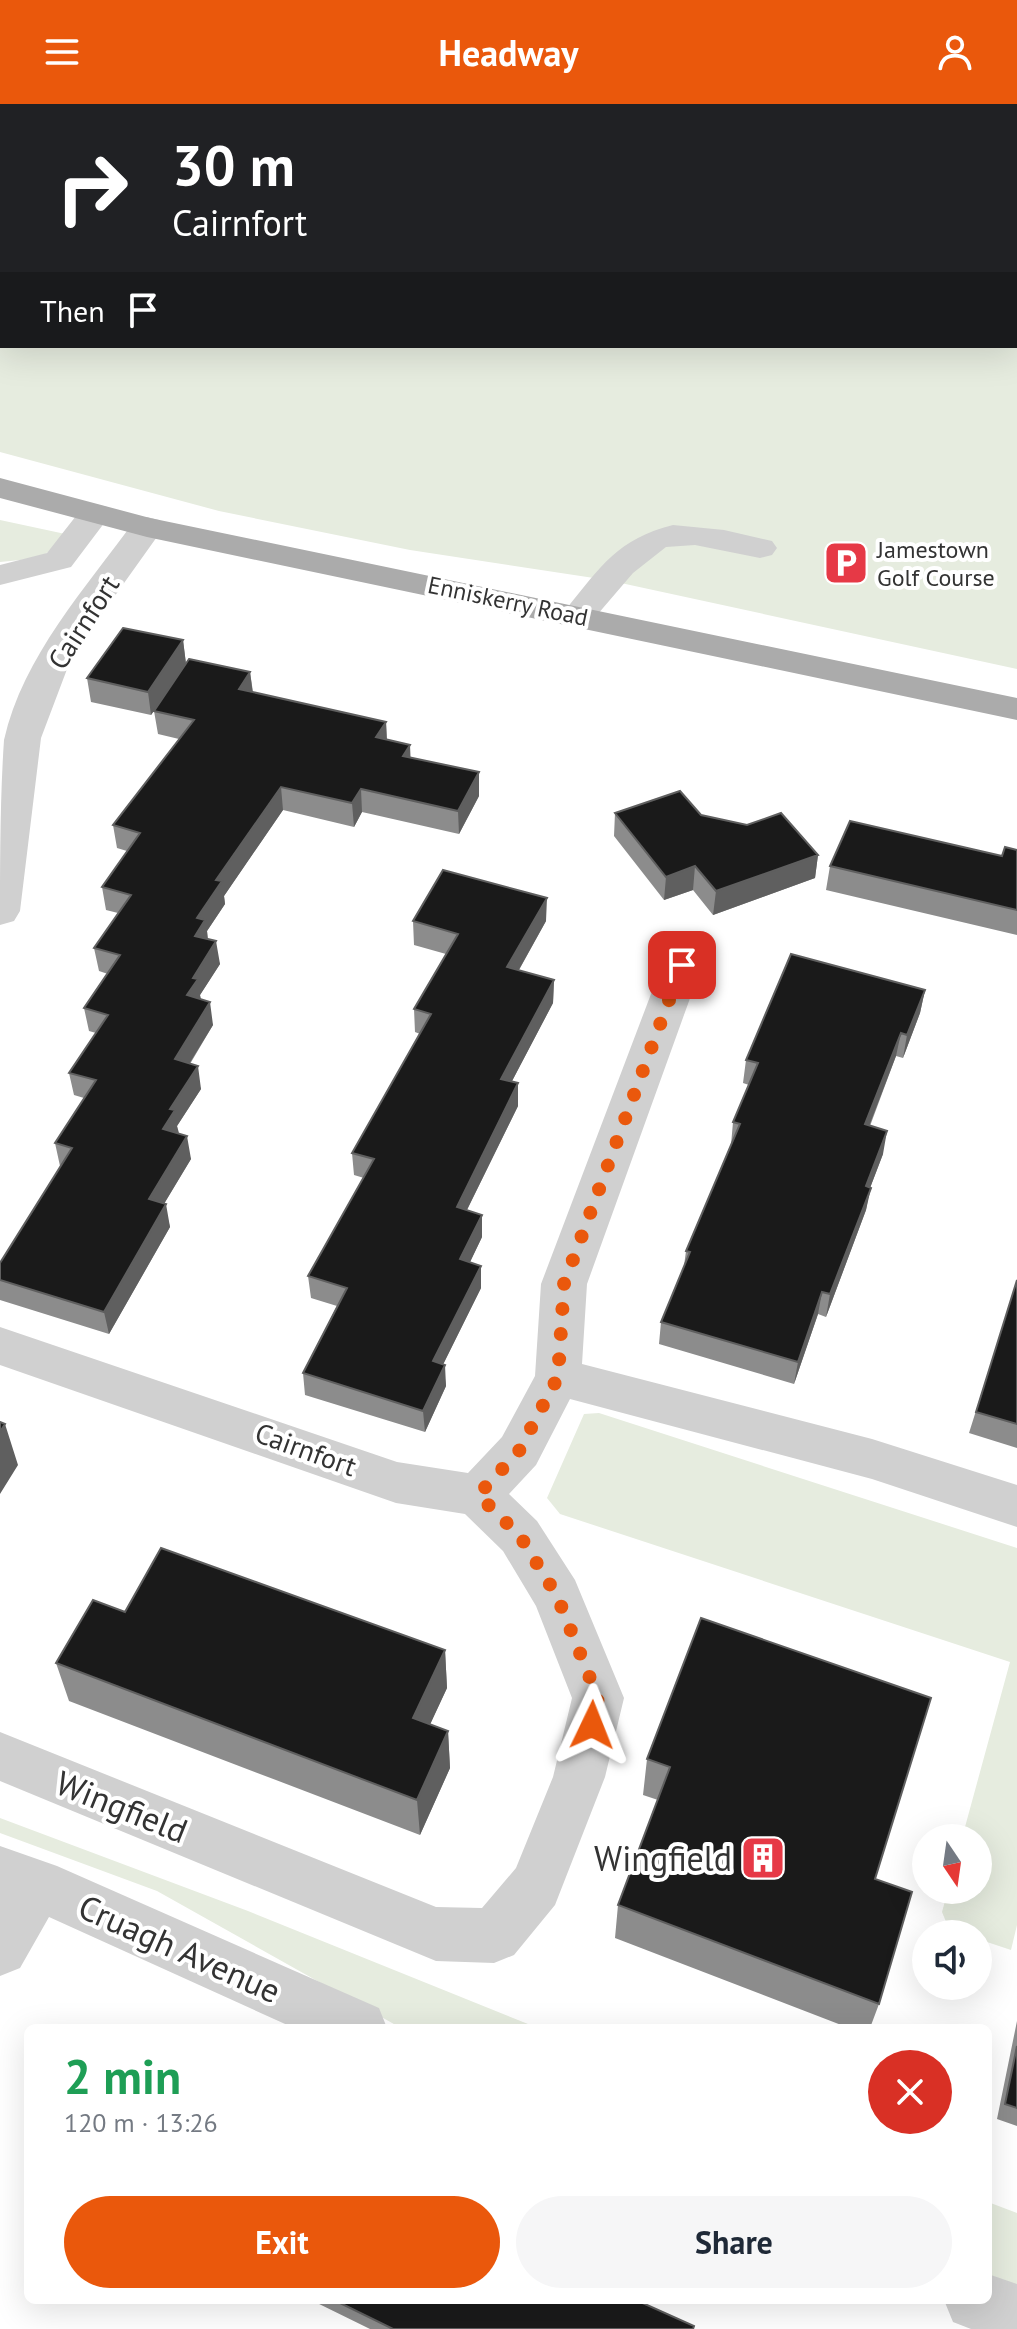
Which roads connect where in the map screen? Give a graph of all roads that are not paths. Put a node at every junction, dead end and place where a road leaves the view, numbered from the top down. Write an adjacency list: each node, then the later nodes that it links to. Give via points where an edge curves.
1 (0, 488): 2 (main road, Enniskerry Road)
2 (95, 514): 3 (main road, Enniskerry Road); 5 (street, via 59,560)
3 (147, 527): 6 (main road, Enniskerry Road); 8 (street, Cairnfort, via 55,655 23,738)
4 (760, 548): 6 (street, via 709,535 649,540 627,555)
5 (0, 575)
6 (579, 615): 7 (main road, Enniskerry Road)
7 (1017, 709)
8 (0, 911)
9 (682, 965): 11 (street, via 564,1284)
10 (0, 1346): 12 (street, Cairnfort, via 396,1482)
11 (558, 1377): 12 (street, via 519,1451); 13 (street, via 872,1459)
12 (478, 1495): 14 (street, Wingfield, via 520,1536 557,1596 598,1698 579,1777 536,1886 494,1936 436,1934)
13 (1017, 1506)
14 (0, 1756)
15 (19, 1878): 16 (street); 17 (street, Cruagh Avenue)
16 (0, 1949)
17 (350, 2024)
18 (986, 2304): 19 (street)
19 (1017, 2315)

